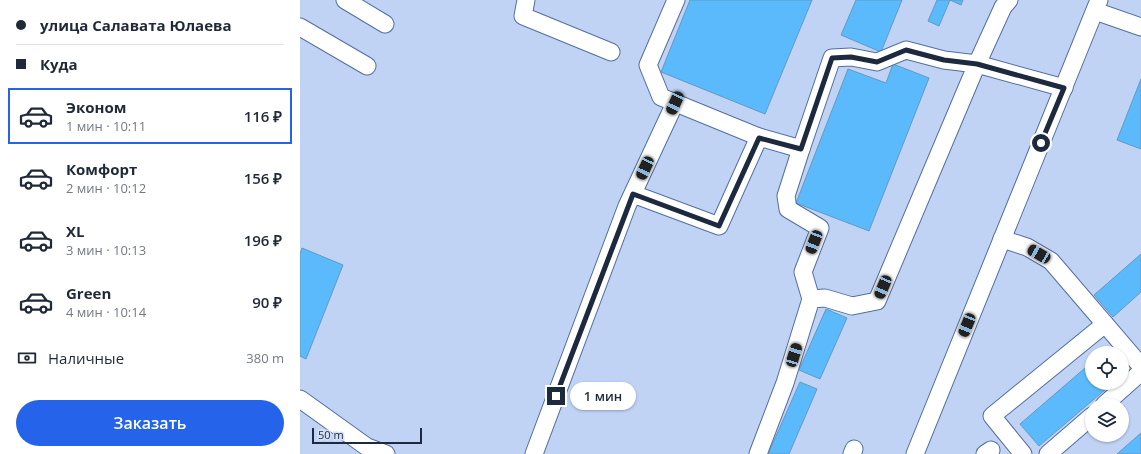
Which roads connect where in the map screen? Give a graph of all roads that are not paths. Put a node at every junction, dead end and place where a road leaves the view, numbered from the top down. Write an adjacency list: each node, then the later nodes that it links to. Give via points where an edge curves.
1 (345, 0): 6 (street)
2 (526, 0): 9 (street, via 523,16)
3 (676, 0): 13 (street, via 648,65 661,97)
4 (1009, 0): 10 (street, via 1003,7)
5 (1097, 5): 8 (street); 12 (street)
6 (385, 24)
7 (300, 27): 11 (street)
8 (1141, 27)
9 (611, 52)
10 (977, 64): 12 (street); 15 (street, via 944,60 906,50 877,62 851,57 832,58); 18 (street, via 877,301 852,306 825,298)
11 (367, 66)
12 (1064, 88): 17 (street)
13 (675, 103): 14 (street); 16 (street)
14 (759, 138): 15 (street); 16 (street, via 719,226)
15 (801, 149): 18 (street, via 786,196 788,209 820,228 803,272)
16 (633, 194): 25 (street)
17 (1002, 239): 19 (street, via 1028,248 1051,261); 27 (street)
18 (811, 299): 26 (street, via 785,384)
19 (1105, 324): 20 (street); 28 (street, via 992,416)
20 (1140, 373): 21 (street)
21 (1112, 398)
22 (300, 399): 24 (street, via 367,447)
23 (1085, 422): 29 (street)
24 (386, 454)
25 (534, 454)
26 (758, 454)
27 (915, 454)
28 (1023, 454)
29 (1048, 454)

